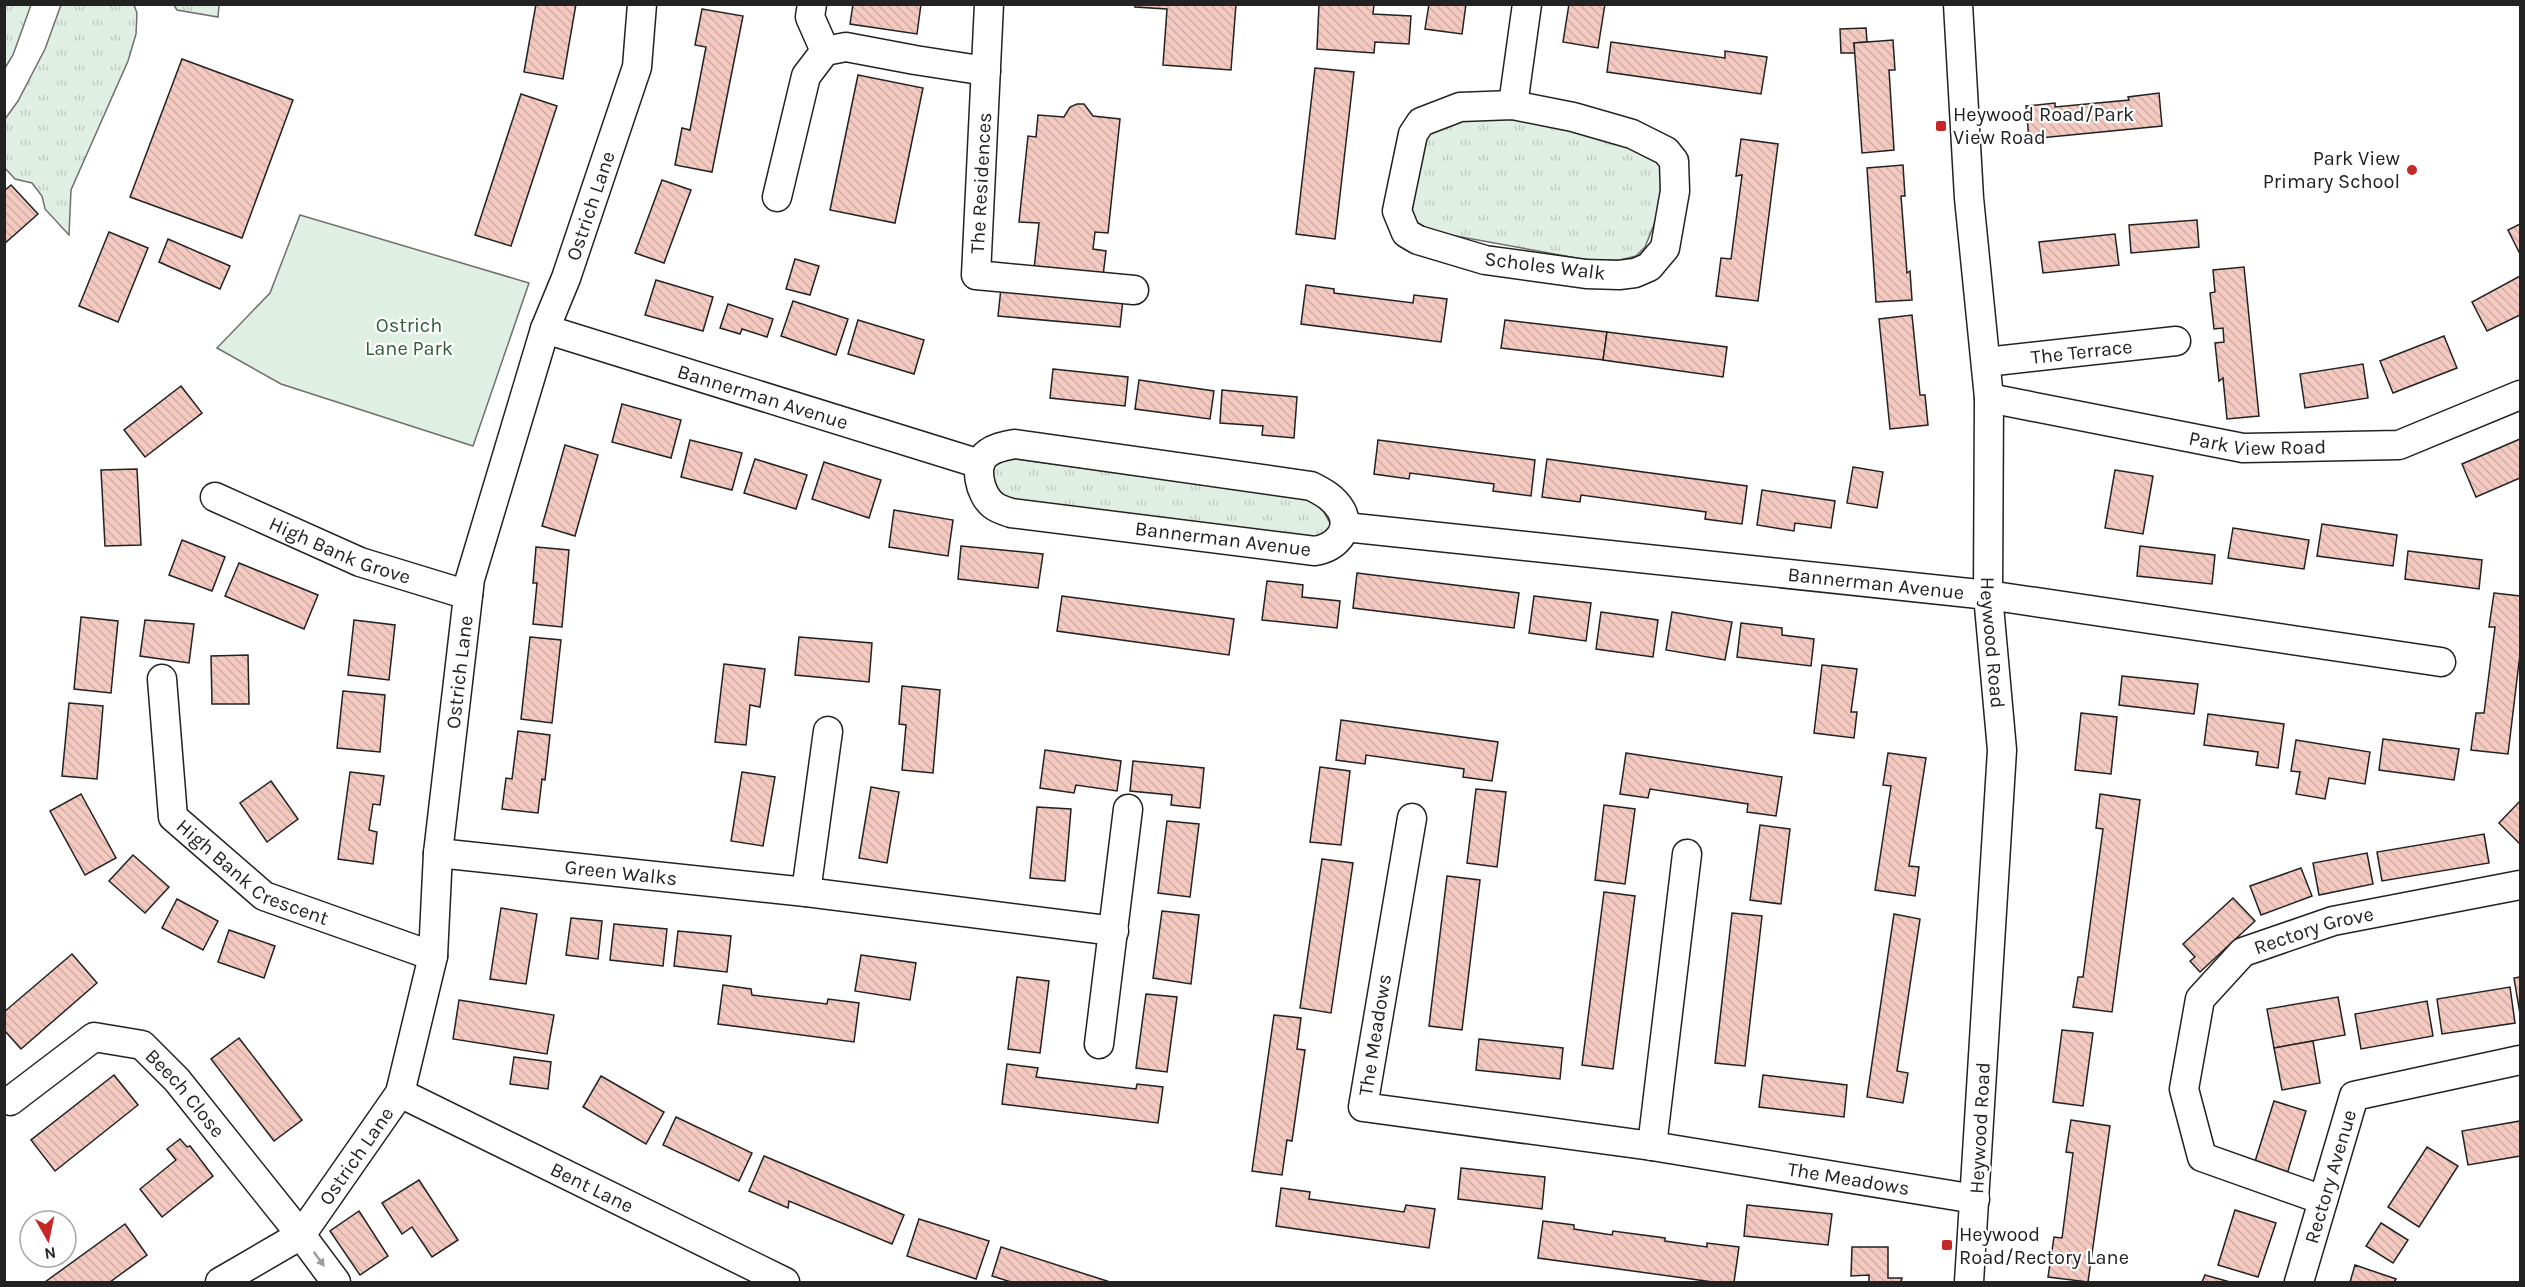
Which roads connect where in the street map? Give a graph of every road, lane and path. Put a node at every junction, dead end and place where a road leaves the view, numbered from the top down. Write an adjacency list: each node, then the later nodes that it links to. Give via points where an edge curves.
1 (642, 4): 11 (street, Ostrich Lane, via 637,68)
2 (812, 4): 6 (street, via 810,17)
3 (989, 4): 7 (street, The Residences)
4 (1527, 4): 8 (street)
5 (1958, 4): 13 (street, Heywood Road, via 1969,198)
6 (825, 51): 7 (street, via 846,47); 9 (street, via 806,76)
7 (986, 71): 10 (street, The Residences, via 976,275)
8 (1513, 105): 8 (street, Scholes Walk, via 1460,107 1421,122 1413,134 1397,211 1406,233 1485,260 1586,274 1619,275 1649,267 1665,248 1675,191 1674,161 1666,151 1632,134)
9 (777, 197)
10 (1134, 290)
11 (545, 329): 16 (street, Bannerman Avenue); 19 (street, Ostrich Lane)
12 (2176, 341): 13 (street, The Terrace)
13 (1986, 362): 15 (street, Heywood Road)
14 (2520, 395): 15 (street, Park View Road, via 2399,445 2243,448)
15 (1989, 398): 20 (street, Heywood Road)
16 (980, 464): 18 (street, via 985,454 1015,444 1311,486 1324,491 1341,510); 18 (street, Bannerman Avenue, via 983,492 992,504 1020,514 1315,551 1334,544)
17 (215, 497): 19 (street, High Bank Grove, via 360,562)
18 (1345, 527): 20 (street, Bannerman Avenue)
19 (468, 595): 26 (street, Ostrich Lane)
20 (1988, 595): 21 (street, Bannerman Avenue); 37 (street, Heywood Road, via 2002,750)
21 (2441, 662)
22 (162, 679): 31 (street, High Bank Crescent, via 173,817 264,896)
23 (828, 731): 29 (street)
24 (1128, 809): 30 (street)
25 (1412, 818): 36 (street, The Meadows, via 1363,1107)
26 (438, 853): 29 (street, Green Walks); 31 (street, Ostrich Lane)
27 (1687, 854): 36 (street)
28 (2520, 885): 38 (street, Rectory Grove, via 2333,921 2243,952 2200,999 2184,1089 2202,1157)
29 (806, 892): 30 (street, Green Walks)
30 (1114, 931): 32 (street)
31 (433, 956): 34 (street, Ostrich Lane)
32 (1099, 1044)
33 (2520, 1060): 38 (street, Rectory Avenue, via 2354,1096)
34 (400, 1093): 39 (street, Ostrich Lane); 42 (street, Bent Lane)
35 (10, 1101): 39 (street, Beech Close, via 94,1037 142,1045 177,1080)
36 (1652, 1146): 37 (street, The Meadows)
37 (1975, 1199): 43 (street, Heywood Road)
38 (2323, 1200): 44 (street, Rectory Avenue)
39 (302, 1235): 40 (street, Ostrich Lane); 41 (street, Beech Close, one-way to 41)
40 (220, 1282)
41 (336, 1282)
42 (785, 1282)
43 (1969, 1282)
44 (2299, 1282)

